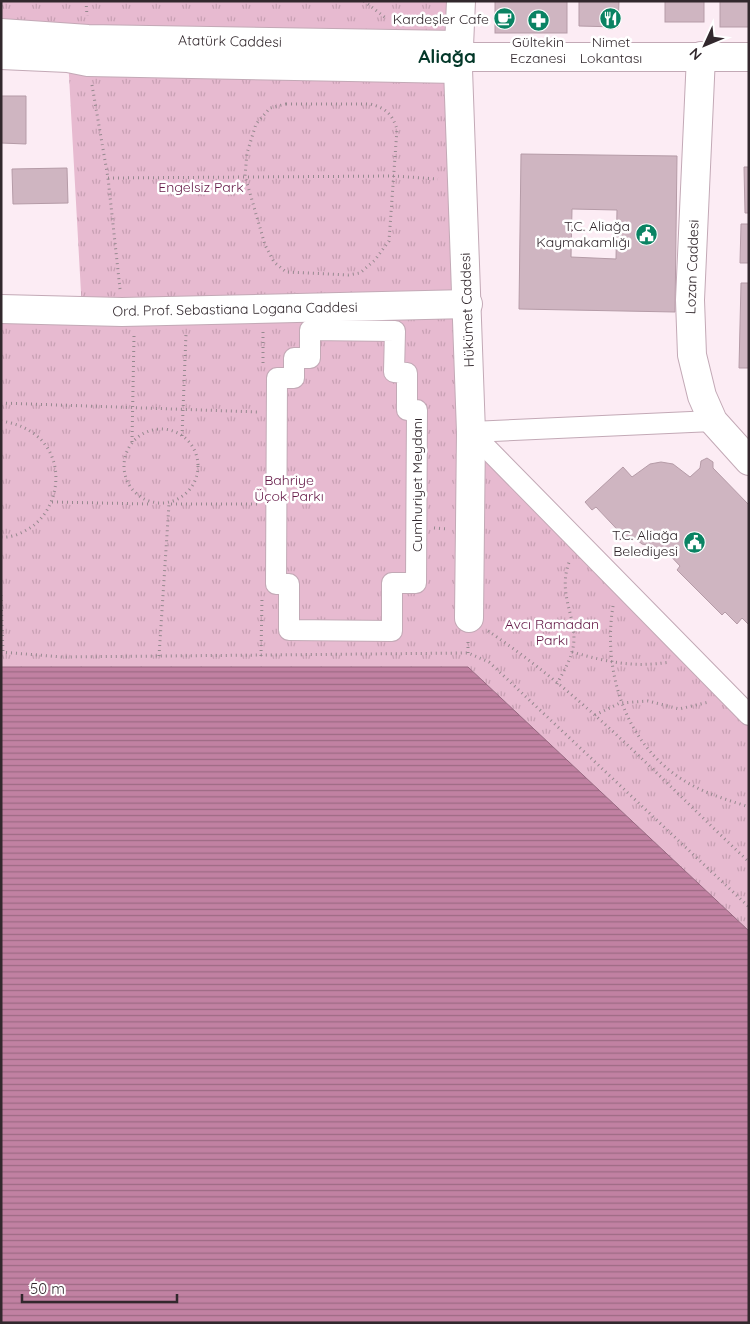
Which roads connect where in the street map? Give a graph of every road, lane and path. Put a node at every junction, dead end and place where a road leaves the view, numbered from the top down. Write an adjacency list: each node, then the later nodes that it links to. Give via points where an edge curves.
1 (461, 1): 5 (street, Hükümet Caddesi)
2 (1, 33): 5 (street, Atatürk Caddesi)
3 (1, 55): 7 (street, Atatürk Caddesi)
4 (701, 56): 5 (street, Atatürk Caddesi); 6 (street, Atatürk Caddesi); 21 (street, Lozan Caddesi, via 690,300 692,355 699,389)
5 (458, 57): 7 (street, Atatürk Caddesi); 11 (street, Hükümet Caddesi)
6 (749, 57)
7 (88, 62): 10 (path)
8 (245, 176): 9 (path); 9 (path, via 247,153 256,124 270,108 286,104 370,104 382,107 393,116 397,129); 9 (path, via 265,245 274,262 286,272 348,275 360,273 389,241); 10 (path)
9 (394, 176): 11 (path)
10 (108, 178): 15 (path)
11 (462, 181): 12 (street, Hükümet Caddesi)
12 (468, 304): 14 (street, Ord. Prof. Sebastiana Logana Caddesi); 22 (street, Hükümet Caddesi)
13 (1, 309): 15 (street, Ord. Prof. Sebastiana Logana Caddesi)
14 (186, 310): 15 (street, Ord. Prof. Sebastiana Logana Caddesi); 18 (path)
15 (128, 312): 17 (path)
16 (1, 403): 17 (path)
17 (132, 408): 18 (path); 24 (path)
18 (183, 409): 19 (path); 23 (path)
19 (277, 412): 30 (street, Cumhuriyet Meydanı, via 277,378 294,378 294,358 310,358 310,330 395,331 394,372 407,373 407,410 417,410); 30 (street, Cumhuriyet Meydanı, via 276,584 289,584 289,630 392,631 392,583 416,583)
20 (1, 421): 26 (path, via 18,424 47,447 55,464 57,482)
21 (713, 421): 22 (street); 25 (street, Lozan Caddesi)
22 (471, 432): 31 (street, Hükümet Caddesi); 33 (street)
23 (182, 436): 24 (path, via 164,429 152,430); 27 (path, via 194,450 198,462 197,475 184,496)
24 (132, 443): 27 (path, via 123,464 129,487 137,496)
25 (749, 461)
26 (52, 502): 27 (path); 32 (path, via 42,519 26,531)
27 (160, 504): 28 (path)
28 (169, 504): 29 (path); 40 (path)
29 (262, 504)
30 (416, 528): 31 (path)
31 (470, 530): 36 (street, Hükümet Caddesi)
32 (1, 537)
33 (579, 540): 34 (street); 38 (path, via 568,565 564,591 573,624)
34 (619, 581): 39 (street); 41 (path, via 609,628)
35 (1, 595): 37 (path)
36 (469, 618): 42 (path)
37 (2, 652): 40 (path, via 62,657)
38 (572, 652): 41 (path); 42 (path)
39 (690, 654): 41 (path, via 673,662 648,666); 43 (street)
40 (159, 656): 49 (path, via 468,653 479,656 539,708)
41 (612, 664): 44 (path)
42 (557, 684): 46 (path)
43 (731, 697): 44 (path, via 679,709 648,701); 45 (street)
44 (620, 703): 46 (path); 47 (path, via 638,737 659,762 688,783)
45 (749, 714)
46 (594, 715): 48 (path)
47 (749, 807)
48 (749, 862)
49 (749, 907)

